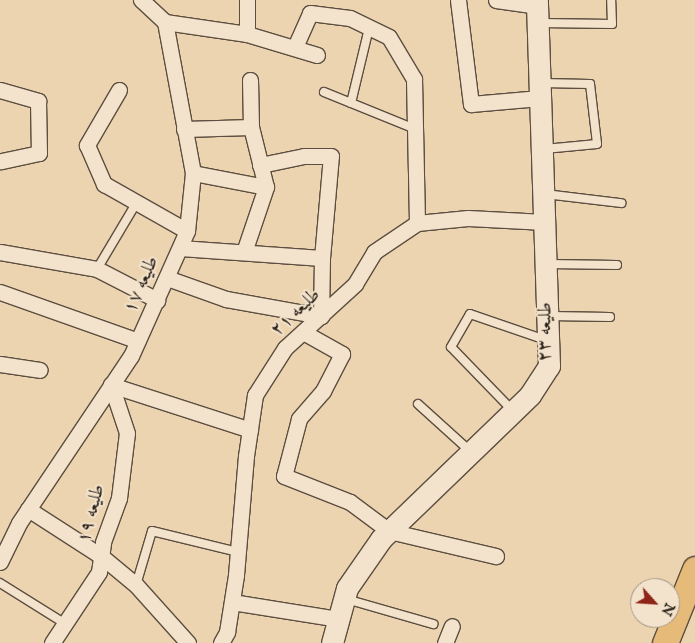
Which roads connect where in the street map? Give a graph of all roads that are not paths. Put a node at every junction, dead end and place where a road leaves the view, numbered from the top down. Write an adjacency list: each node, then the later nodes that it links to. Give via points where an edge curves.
1 (141, 0): 7 (street)
2 (247, 0): 9 (street)
3 (458, 0): 15 (street, via 472,104)
4 (496, 0): 6 (street)
5 (611, 0): 6 (lane, via 612,24)
6 (538, 9): 15 (main road, طلیعه ۲۳)
7 (165, 22): 9 (street); 19 (street, طلیعه ۱۷)
8 (369, 28): 10 (street, via 350,18 310,13); 17 (lane); 20 (street, via 389,37 414,79)
9 (247, 34): 10 (street)
10 (295, 46): 11 (street)
11 (317, 55)
12 (250, 80): 18 (street)
13 (0, 90): 22 (street, via 38,101 39,153)
14 (119, 90): 27 (street, via 87,145 104,184)
15 (540, 91): 21 (main road, طلیعه ۲۳); 21 (lane, via 590,84 596,144)
16 (324, 92): 17 (lane)
17 (351, 103): 20 (lane)
18 (251, 127): 19 (street); 23 (street)
19 (184, 129): 24 (street, طلیعه ۱۷)
20 (416, 129): 30 (street)
21 (542, 149): 26 (main road, طلیعه ۲۳)
22 (0, 161)
23 (260, 165): 25 (street); 35 (street, via 304,156 331,156)
24 (193, 173): 25 (street); 31 (street, طلیعه ۱۷)
25 (266, 187): 34 (street)
26 (543, 193): 28 (lane); 29 (main road, طلیعه ۲۳)
27 (137, 201): 31 (street); 38 (lane)
28 (621, 203)
29 (544, 222): 30 (street, طلیعه ۲۱, via 468,218); 36 (main road, طلیعه ۲۳)
30 (417, 223): 42 (street, طلیعه ۲۱, via 374,252 355,284)
31 (187, 232): 32 (street, طلیعه ۱۷)
32 (180, 248): 34 (street); 39 (street, طلیعه ۱۷)
33 (0, 252): 38 (street)
34 (244, 252): 35 (street)
35 (322, 258): 42 (street)
36 (546, 264): 37 (lane); 43 (main road, طلیعه ۲۳)
37 (617, 265)
38 (97, 269): 41 (street)
39 (167, 278): 41 (street, طلیعه ۱۷); 42 (street, via 226,299)
40 (0, 292): 46 (street)
41 (157, 300): 46 (street, طلیعه ۱۷)
42 (321, 316): 45 (street, طلیعه ۲۱)
43 (548, 316): 44 (lane); 47 (main road, طلیعه ۲۳)
44 (610, 317)
45 (303, 332): 53 (street, طلیعه ۲۱, via 285,348 255,395); 56 (street, via 342,354 323,391 299,419 284,476 350,502)
46 (138, 341): 50 (street, طلیعه ۱۷)
47 (548, 341): 52 (main road, طلیعه ۲۳, via 549,366 530,395); 52 (lane, via 470,314 451,347)
48 (0, 364): 49 (street)
49 (40, 370)
50 (111, 385): 53 (street); 55 (street, طلیعه ۱۷); 58 (street, طلیعه ۱۹, via 127,433 119,498)
51 (418, 404): 54 (lane)
52 (513, 411): 54 (main road, طلیعه ۲۳)
53 (250, 430): 57 (street, طلیعه ۲۱)
54 (470, 451): 56 (main road, طلیعه ۲۳)
55 (28, 509): 58 (street); 60 (street, طلیعه ۱۷)
56 (389, 531): 59 (street); 64 (main road, طلیعه ۲۳, via 347,588)
57 (238, 552): 63 (lane, via 152,531); 65 (street, طلیعه ۲۱)
58 (101, 556): 63 (street); 67 (street, طلیعه ۱۹, via 99,572)
59 (496, 556)
60 (0, 562)
61 (695, 570): 75 (highway)
62 (0, 583): 67 (lane)
63 (136, 585): 71 (street)
64 (344, 599): 66 (main road, طلیعه ۲۳); 68 (lane)
65 (232, 602): 66 (street); 72 (street, طلیعه ۲۱, via 227,632)
66 (338, 619): 73 (main road, طلیعه ۲۳)
67 (64, 623): 70 (street, طلیعه ۱۹)
68 (433, 624)
69 (452, 626): 74 (street)
70 (52, 643)
71 (188, 643)
72 (220, 643)
73 (332, 643)
74 (444, 643)
75 (665, 643)

